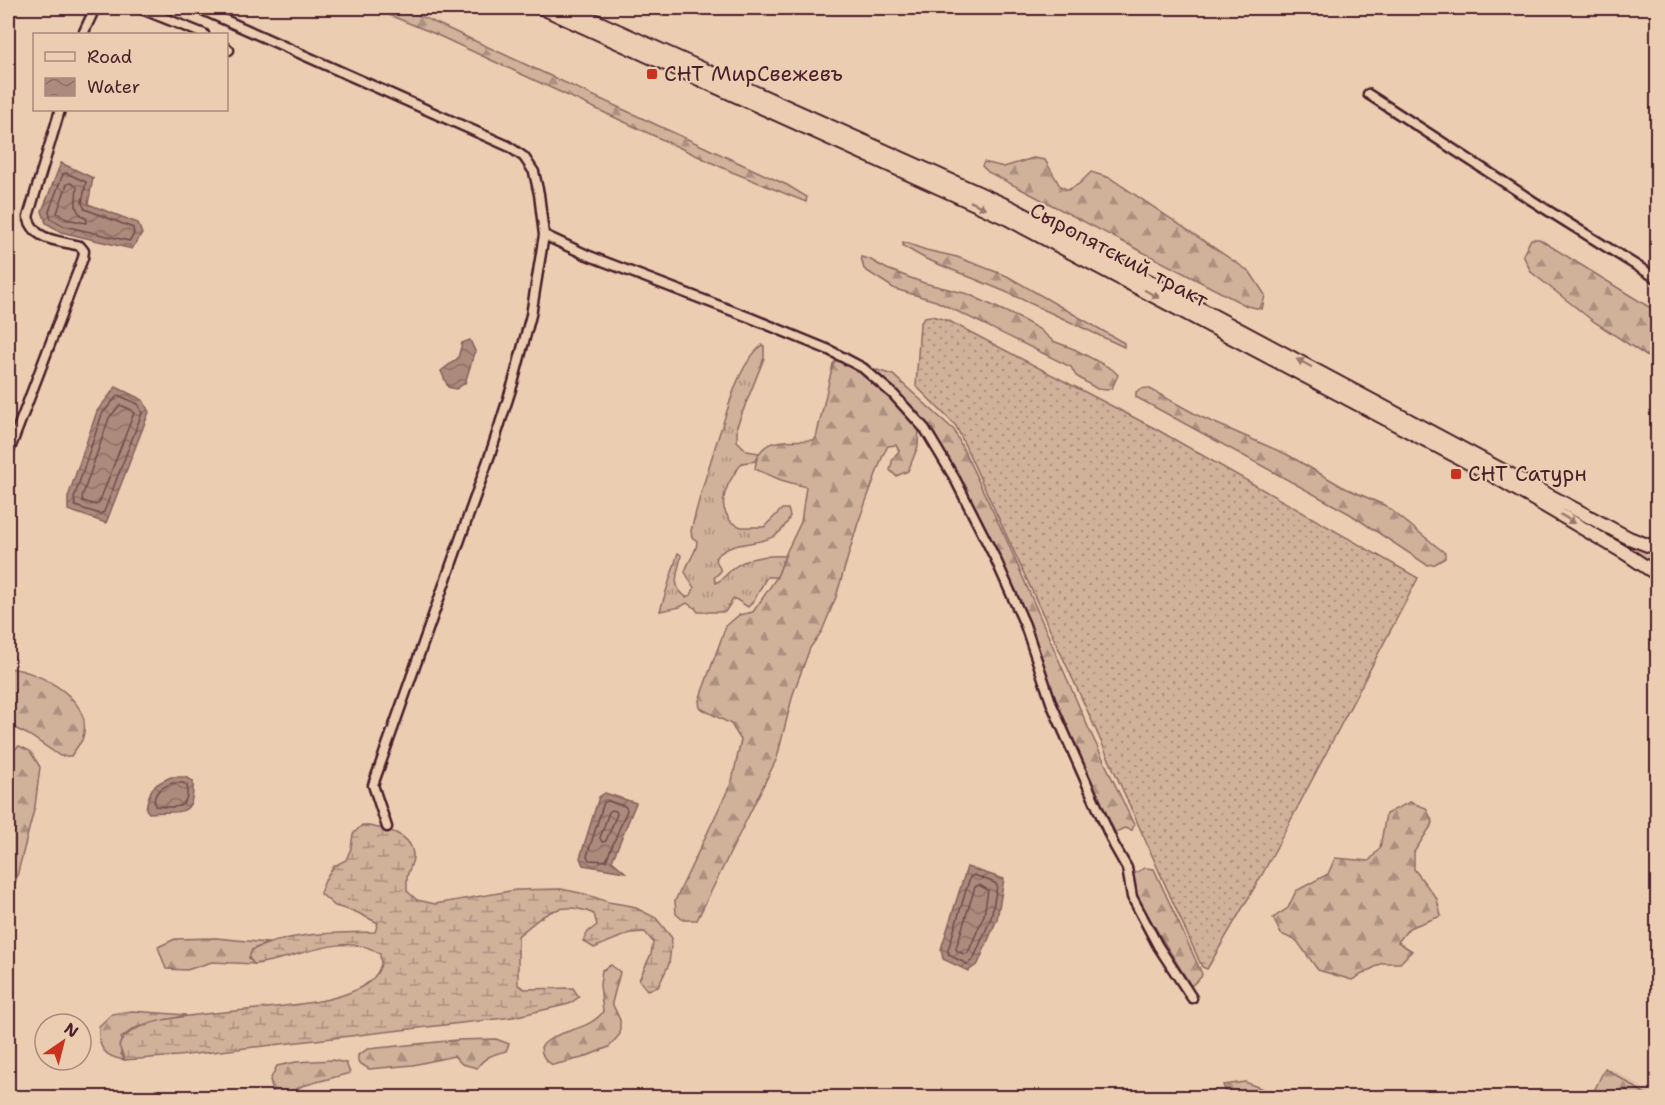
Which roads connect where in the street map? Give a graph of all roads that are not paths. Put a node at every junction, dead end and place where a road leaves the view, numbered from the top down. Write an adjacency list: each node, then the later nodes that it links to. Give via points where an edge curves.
1 (95, 8): 6 (street)
2 (139, 8): 7 (street)
3 (198, 8): 10 (street, via 508,146 524,157 534,172)
4 (542, 8): 14 (main road, Сыропятский тракт, one-way to 14, via 1006,218 1499,479)
5 (567, 8): 13 (main road, Сыропятский тракт, one-way to 5, via 1599,523 1012,208)
6 (83, 33)
7 (202, 33)
8 (1368, 94): 11 (street)
9 (60, 111): 12 (street, via 28,217 31,228 45,238 80,246 83,258)
10 (544, 235): 15 (street, via 531,315 513,383 373,785); 16 (street, via 829,350 863,368 925,429 960,489 1025,625 1052,705 1127,868 1132,897)
11 (1658, 279)
12 (8, 454)
13 (1658, 549)
14 (1658, 575)
15 (387, 827)
16 (1192, 998)

